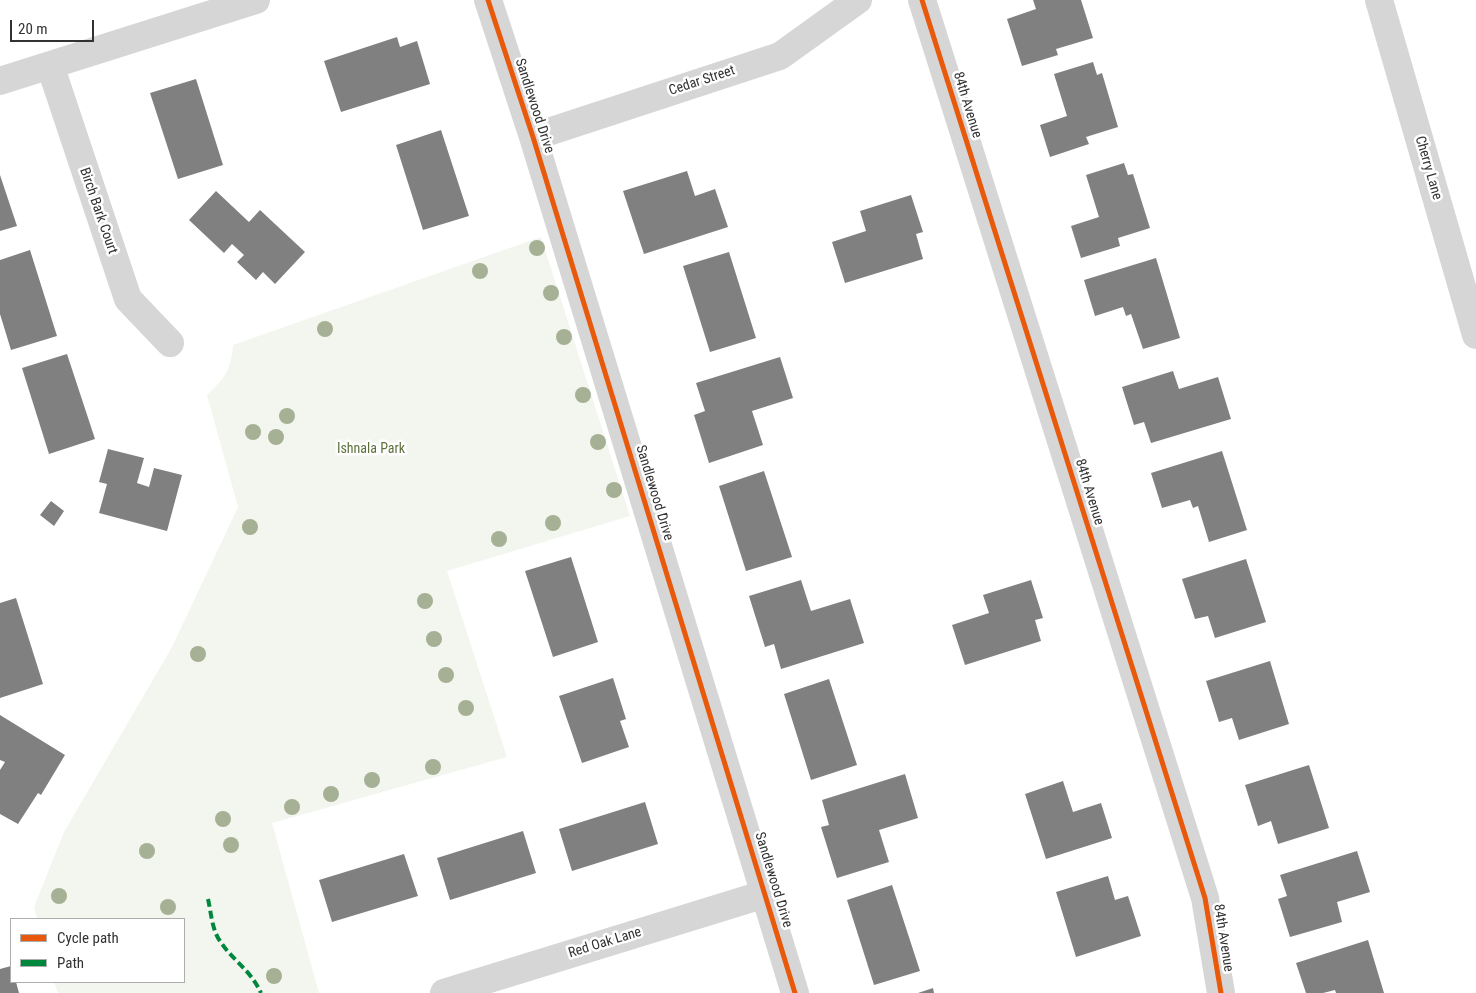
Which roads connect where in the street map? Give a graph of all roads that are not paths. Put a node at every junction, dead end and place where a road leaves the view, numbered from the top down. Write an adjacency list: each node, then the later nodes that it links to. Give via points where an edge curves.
1 (256, 0): 6 (street)
2 (488, 0): 8 (street, Sandlewood Drive)
3 (858, 0): 8 (street, Cedar Street, via 780,56)
4 (922, 0): 14 (street, 84th Avenue, via 1205,898)
5 (1379, 0): 9 (street, Cherry Lane)
6 (50, 65): 7 (street); 10 (street, Birch Bark Court, via 128,299)
7 (0, 81)
8 (533, 137): 11 (street, Sandlewood Drive)
9 (1476, 335)
10 (170, 343)
11 (765, 894): 12 (street, Red Oak Lane); 13 (street, Sandlewood Drive)
12 (444, 993)
13 (795, 993)
14 (1221, 993)

